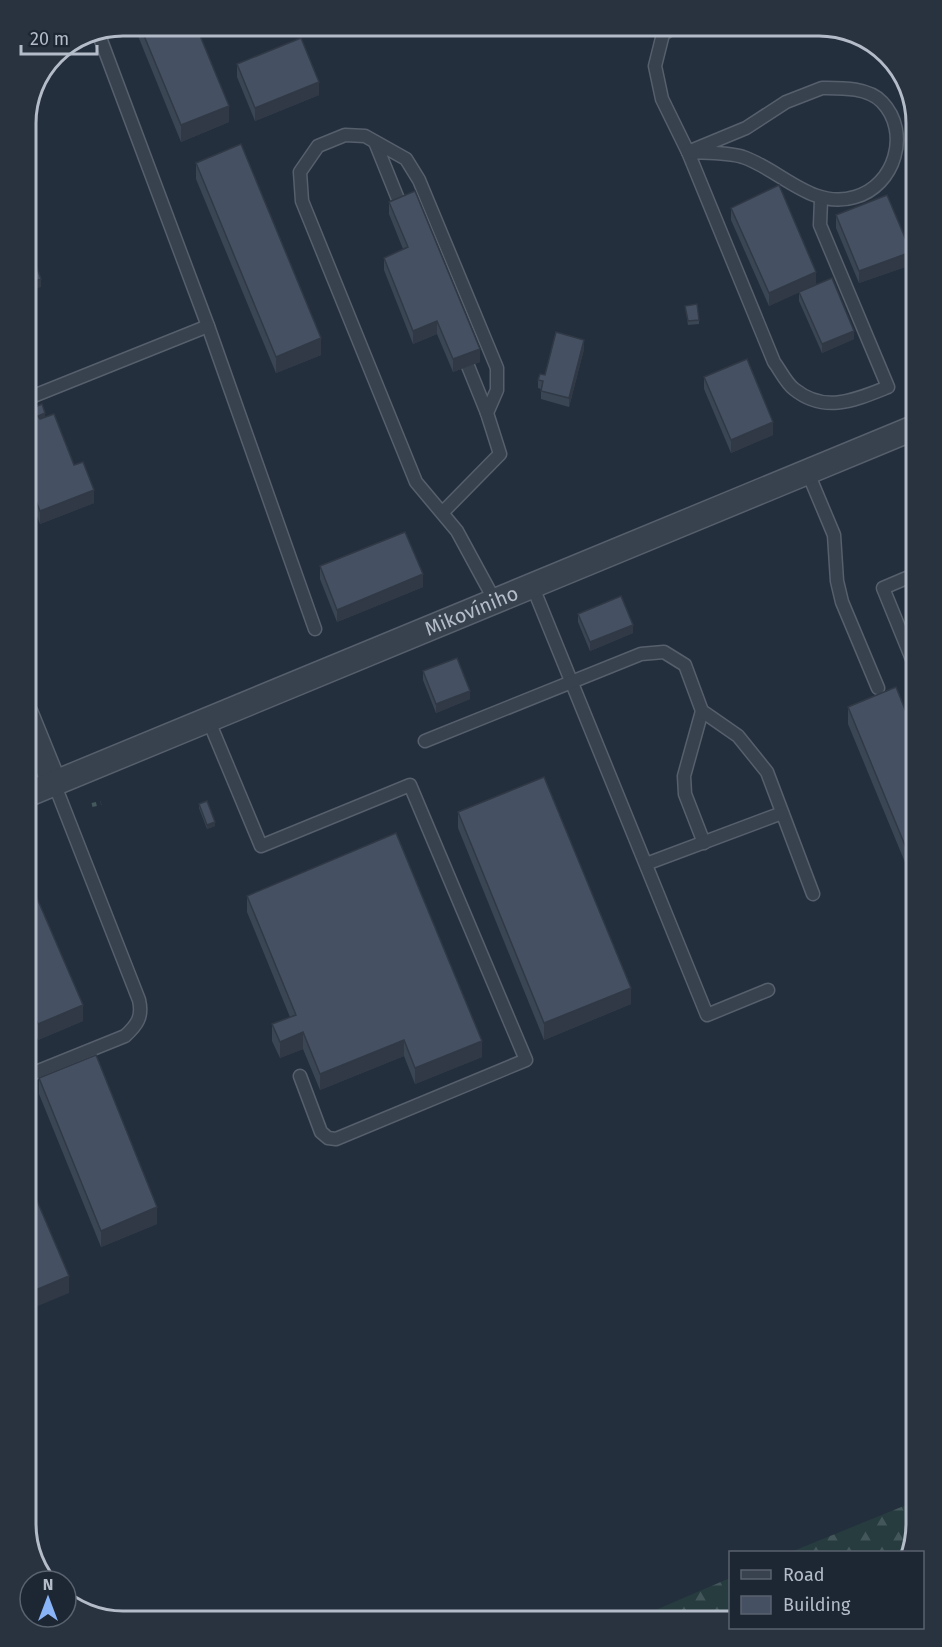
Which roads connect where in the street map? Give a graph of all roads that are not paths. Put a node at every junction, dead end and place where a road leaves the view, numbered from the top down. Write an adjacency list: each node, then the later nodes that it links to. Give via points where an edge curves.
1 (662, 36): 4 (lane, via 655,66 662,99)
2 (101, 40): 7 (lane)
3 (375, 142): 6 (lane); 10 (lane, via 406,159 419,180 497,368 497,390); 13 (lane, via 365,136 345,135 318,146 300,172 302,201 416,482)
4 (688, 152): 5 (lane, via 742,157); 5 (lane, via 746,128 786,102 822,88 854,89 882,100 896,123 896,154 882,182 855,197); 5 (lane, via 774,362 793,388 816,402 847,403 888,387 820,225)
5 (821, 200)
6 (402, 209)
7 (208, 326): 9 (lane); 17 (lane)
8 (468, 366): 10 (lane)
9 (36, 395)
10 (487, 413): 13 (lane, via 500,454)
11 (906, 431): 12 (street, Mikovíniho)
12 (808, 473): 15 (street, Mikovíniho); 20 (lane, via 834,535 837,581 843,602)
13 (442, 513): 16 (lane, via 457,531)
14 (906, 578): 18 (lane, via 883,588)
15 (532, 585): 16 (street, Mikovíniho); 19 (lane)
16 (495, 601): 22 (street, Mikovíniho)
17 (315, 629)
18 (906, 644)
19 (573, 682): 21 (lane, via 641,654 664,652 685,665); 24 (lane); 29 (lane)
20 (878, 688)
21 (702, 711): 27 (lane, via 738,736 767,772); 28 (lane, via 684,776 685,794)
22 (208, 719): 25 (street, Mikovíniho); 33 (lane, via 261,846 410,785 526,1060 336,1139 321,1132)
23 (36, 739): 25 (street)
24 (425, 741)
25 (54, 783): 26 (street, Mikovíniho); 32 (lane, via 142,1012 125,1036)
26 (36, 791)
27 (782, 813): 28 (lane); 30 (lane)
28 (704, 843): 29 (lane)
29 (646, 864): 31 (lane, via 706,1016)
30 (813, 894)
31 (768, 990)
32 (36, 1072)
33 (300, 1076)

